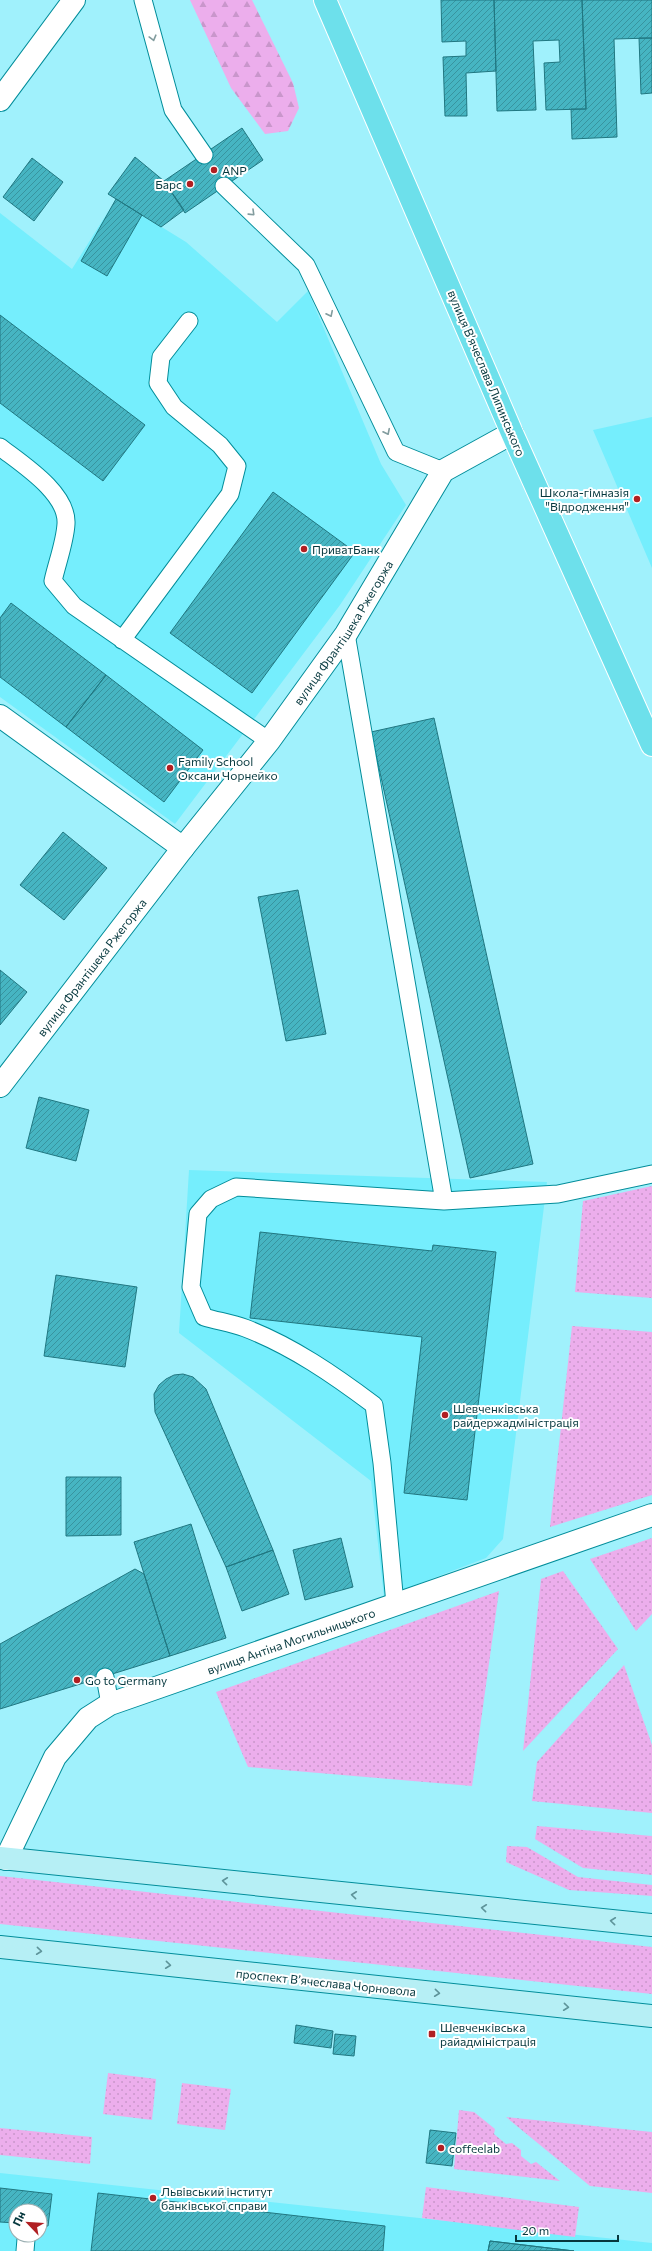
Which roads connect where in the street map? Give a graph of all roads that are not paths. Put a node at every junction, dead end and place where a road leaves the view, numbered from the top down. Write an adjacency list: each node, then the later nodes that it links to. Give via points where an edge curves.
1 (74, 0): 4 (street)
2 (143, 0): 5 (lane, one-way to 5, via 173,110)
3 (325, 0): 8 (main road, вулиця Вʼячеслава Липинського)
4 (0, 100)
5 (204, 155)
6 (224, 186): 10 (lane, one-way to 10, via 306,265 396,452)
7 (189, 321): 12 (lane, via 160,357 158,383 174,407 220,445 237,466 230,494)
8 (512, 433): 10 (street); 15 (main road, вулиця Вʼячеслава Липинського)
9 (0, 447): 12 (lane, via 39,478 62,502 66,523 53,581 74,606)
10 (443, 471): 11 (street, вулиця Франтішека Ржегоржа)
11 (346, 634): 14 (street, вулиця Франтішека Ржегоржа); 19 (lane)
12 (122, 640): 14 (lane)
13 (0, 716): 16 (street)
14 (270, 741): 16 (street, вулиця Франтішека Ржегоржа)
15 (652, 745)
16 (183, 848): 17 (street, вулиця Франтішека Ржегоржа)
17 (0, 1086)
18 (652, 1174): 19 (lane, via 558,1194)
19 (444, 1201): 21 (lane, via 236,1187 211,1199 198,1214 191,1287 204,1317 245,1328 302,1356 374,1405)
20 (652, 1515): 21 (street, вулиця Антіна Могильницького)
21 (395, 1604): 23 (street, вулиця Антіна Могильницького)
22 (105, 1677): 23 (lane)
23 (110, 1704): 24 (street, вулиця Антіна Могильницького, via 88,1718 55,1757)
24 (3, 1858): 25 (main road, one-way to 24)
25 (652, 1925)
26 (0, 1947): 27 (main road, проспект Вʼячеслава Чорновола, one-way to 27)
27 (652, 2016)

